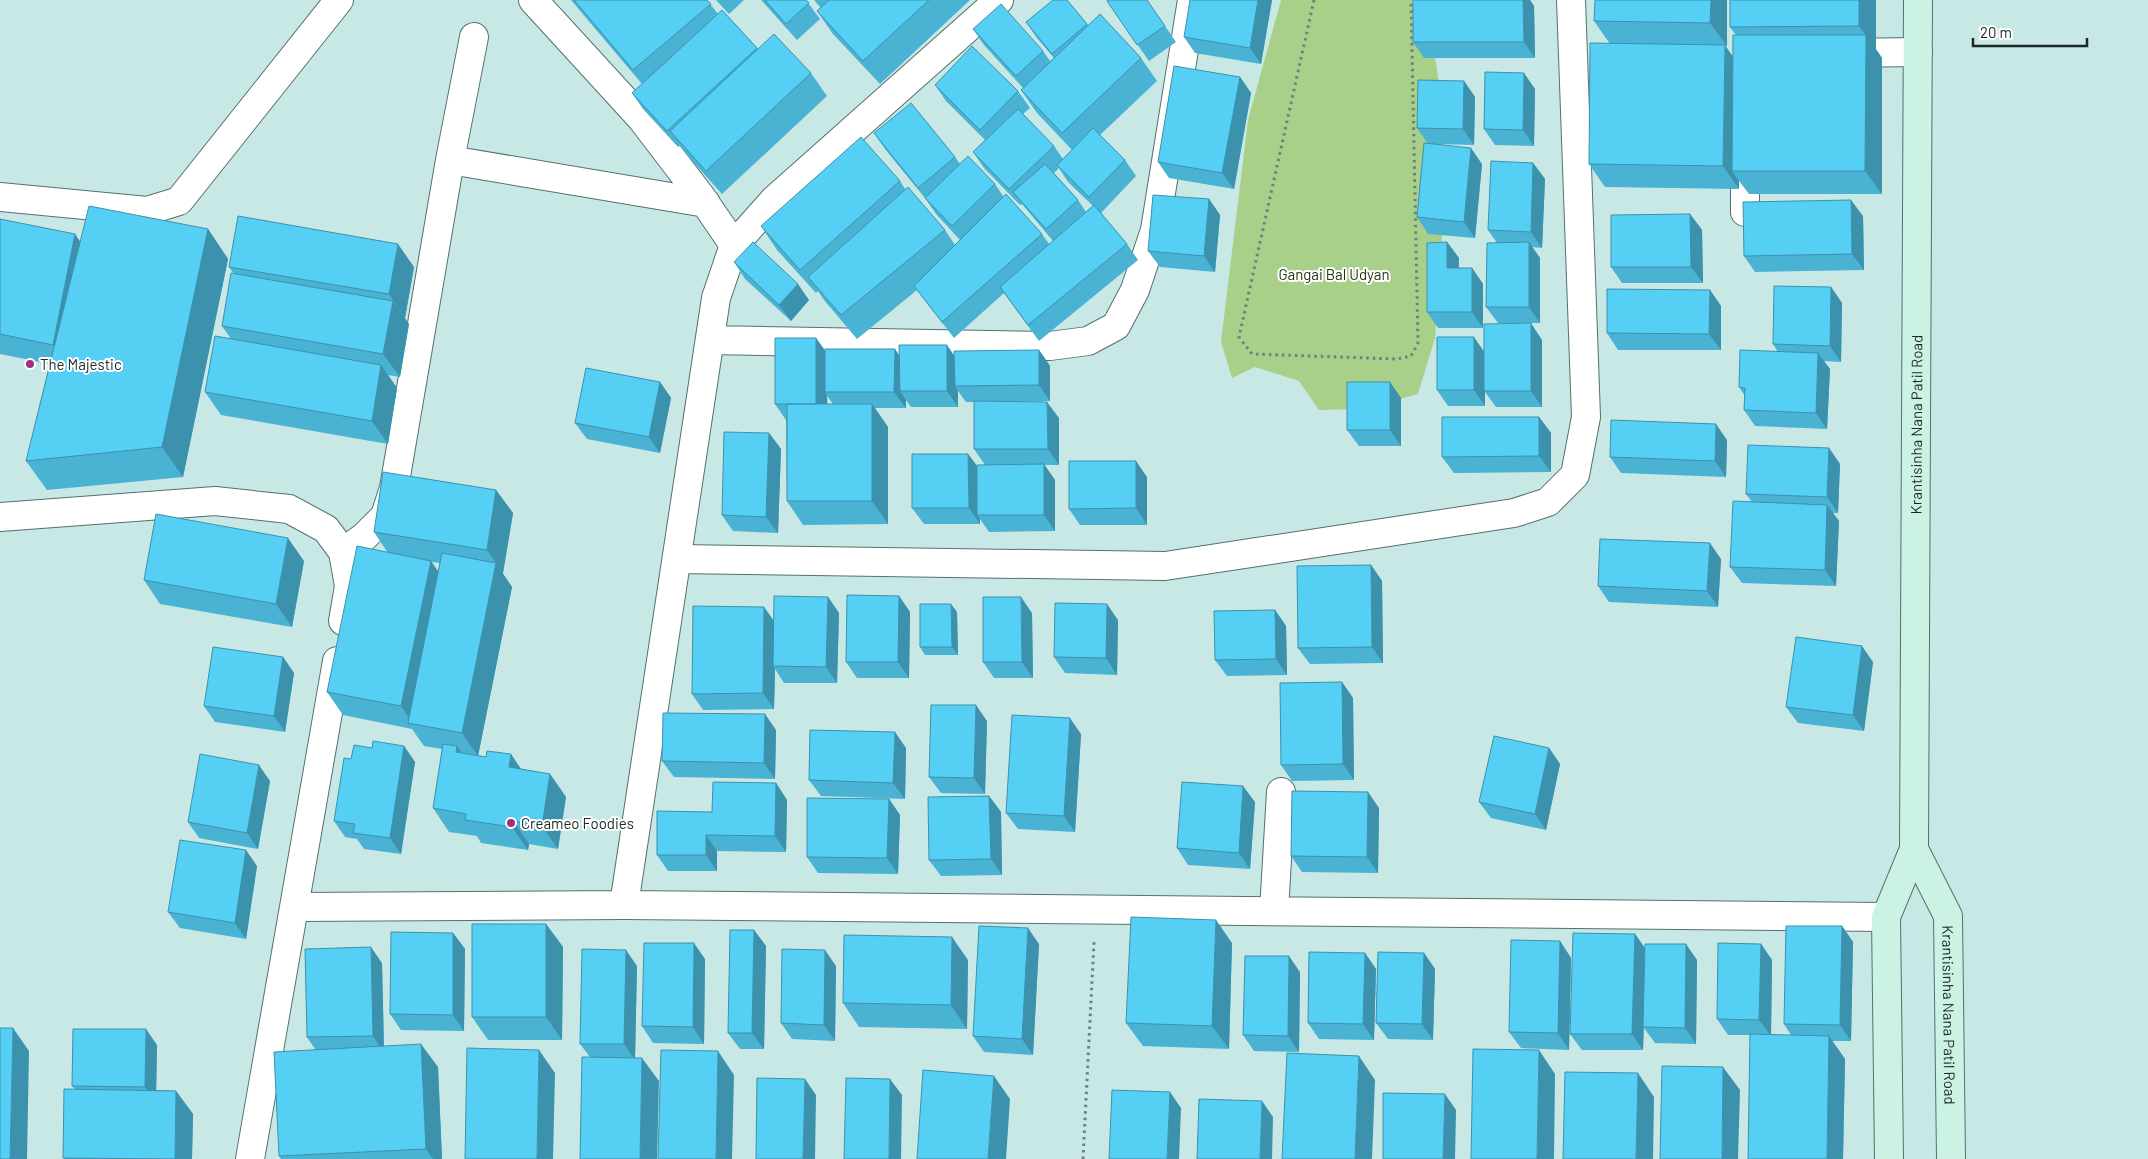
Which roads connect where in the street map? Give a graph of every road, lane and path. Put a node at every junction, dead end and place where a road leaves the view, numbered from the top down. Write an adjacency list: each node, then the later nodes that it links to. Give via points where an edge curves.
1 (339, 0): 14 (street, via 179,201 147,211)
2 (999, 0): 17 (street, via 774,200)
3 (1192, 0): 18 (street, via 1155,230 1136,290 1116,326 1088,341 1050,346)
4 (1314, 0): 5 (path, via 1239,337 1252,354 1397,359 1411,356 1418,343)
5 (1411, 0)
6 (1571, 0): 21 (street, via 1586,417 1575,475 1548,502 1514,513 1165,566)
7 (1918, 0): 10 (main road, Krantisinha Nana Patil Road)
8 (546, 4): 15 (street, via 641,118)
9 (474, 37): 13 (street)
10 (1918, 52): 11 (street); 23 (main road, Krantisinha Nana Patil Road)
11 (1812, 54)
12 (1745, 133): 16 (street)
13 (450, 160): 15 (street); 20 (street, via 394,488 385,516)
14 (0, 197)
15 (706, 203): 17 (street)
16 (1745, 212)
17 (734, 245): 18 (street, via 716,298)
18 (710, 340): 21 (street)
19 (0, 517): 20 (street, via 215,501 289,509 326,528)
20 (343, 552): 25 (street, via 349,586)
21 (677, 559): 24 (street)
22 (1280, 792): 27 (street)
23 (1914, 849): 28 (main road, Krantisinha Nana Patil Road); 32 (main road, Krantisinha Nana Patil Road, via 1948,916)
24 (624, 905): 25 (street); 26 (street)
25 (295, 907): 29 (street)
26 (1095, 911): 27 (street); 30 (path)
27 (1274, 911): 28 (street)
28 (1886, 917): 31 (main road, Krantisinha Nana Patil Road)
29 (250, 1159)
30 (1083, 1159)
31 (1889, 1159)
32 (1951, 1159)

